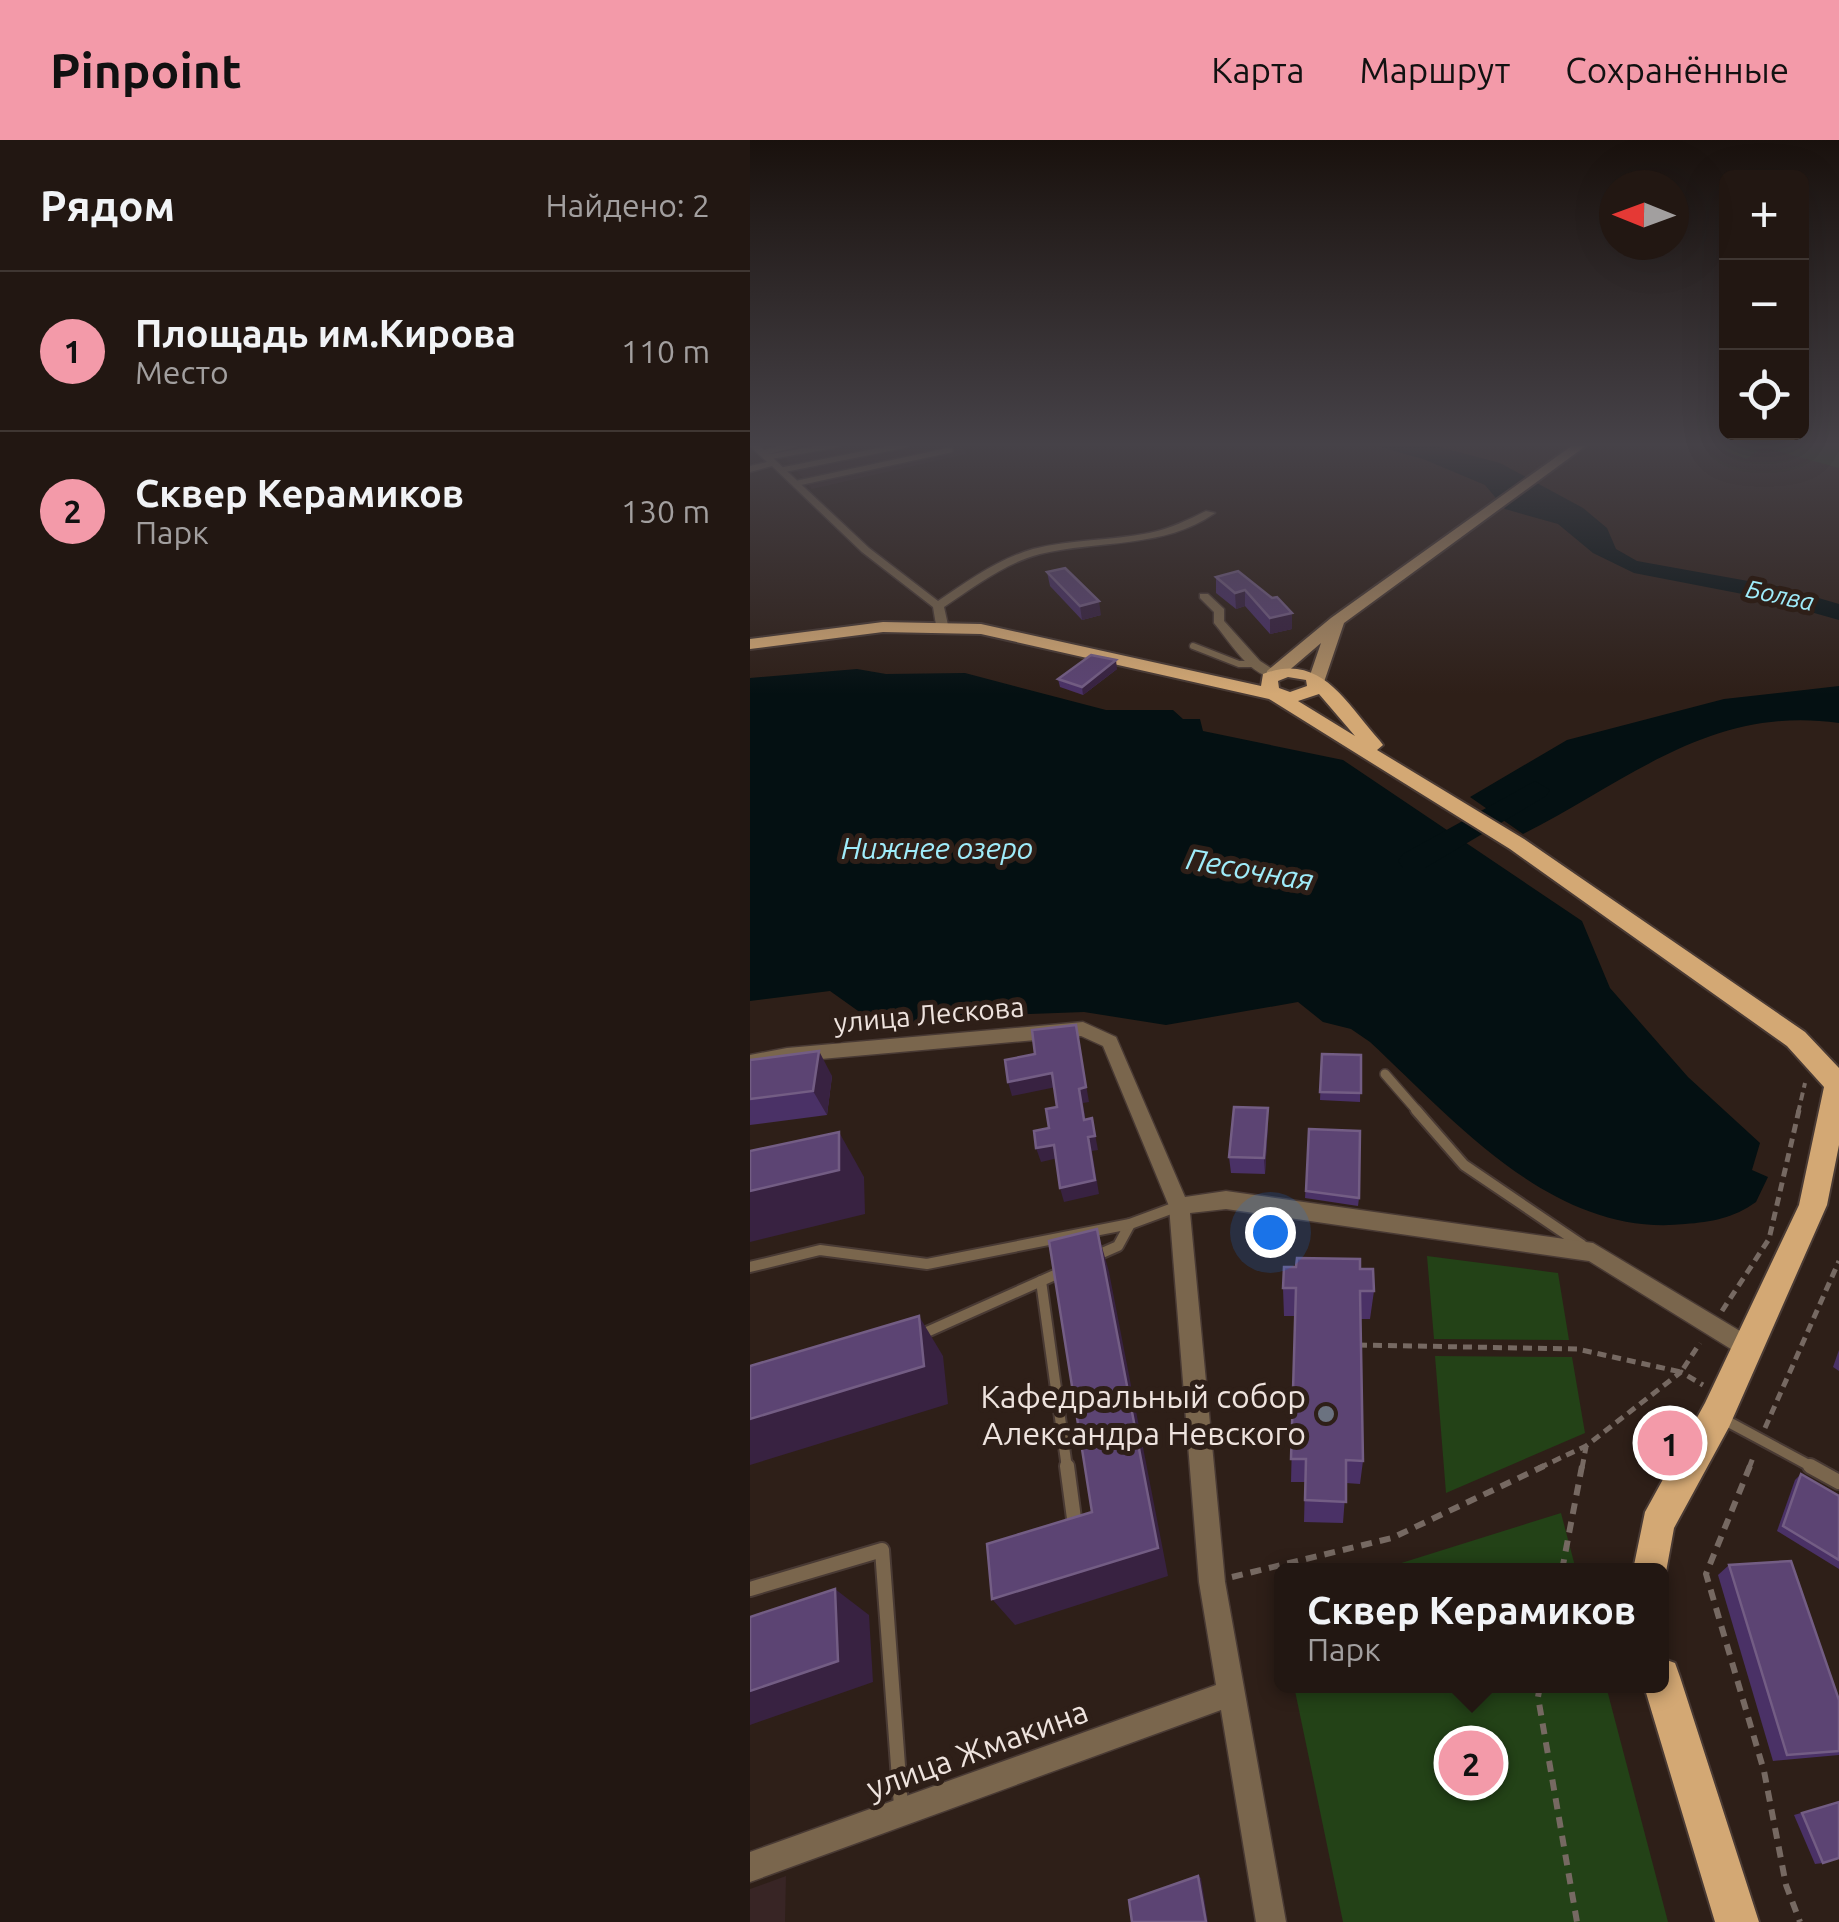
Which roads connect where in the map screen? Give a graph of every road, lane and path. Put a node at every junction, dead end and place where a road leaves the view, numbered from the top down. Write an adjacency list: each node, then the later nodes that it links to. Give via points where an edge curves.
1 (843, 528): 5 (street, via 894,578)
2 (1184, 528): 5 (street, via 1147,540 1036,551)
3 (1464, 528): 6 (main road)
4 (1204, 596): 10 (street)
5 (938, 606): 7 (street)
6 (1337, 621): 11 (main road); 12 (main road)
7 (942, 625): 8 (main road, via 822,631); 12 (main road)
8 (750, 644)
9 (1193, 646): 10 (lane)
10 (1256, 664): 12 (street)
11 (1317, 681): 12 (main road, via 1295,670); 12 (main road, via 1306,696); 13 (main road)
12 (1274, 685): 13 (main road)
13 (1390, 764): 17 (main road, via 1517,844 1796,1040)
14 (750, 1062): 18 (street, улица Лескова, via 1083,1028 1110,1042)
15 (1385, 1074): 20 (lane, via 1464,1165)
16 (1806, 1082): 26 (path, via 1770,1240)
17 (1839, 1084): 29 (main road, via 1813,1205)
18 (1179, 1206): 19 (lane); 20 (street, via 1226,1200); 41 (street)
19 (1130, 1224): 21 (lane, via 1118,1246); 23 (lane, via 927,1264 820,1250)
20 (1593, 1252): 26 (street)
21 (1088, 1260)
22 (1839, 1260): 32 (path)
23 (750, 1267)
24 (1072, 1267): 25 (lane)
25 (1041, 1281): 27 (lane); 36 (lane)
26 (1712, 1326): 29 (street); 30 (path)
27 (900, 1341)
28 (1358, 1346): 30 (path, via 1576,1349)
29 (1747, 1347): 31 (main road)
30 (1681, 1372): 31 (path); 34 (path)
31 (1721, 1407): 32 (path); 33 (lane); 39 (main road, via 1656,1524)
32 (1767, 1424): 33 (path)
33 (1760, 1439): 35 (lane); 51 (path, via 1706,1574)
34 (1586, 1446): 37 (path, via 1392,1538); 38 (path)
35 (1839, 1482)
36 (1076, 1526)
37 (1290, 1563)
38 (1563, 1563)
39 (1652, 1563)
40 (1274, 1567): 41 (path)
41 (1212, 1582): 45 (street)
42 (750, 1589): 46 (lane, via 882,1550)
43 (1539, 1693): 49 (path)
44 (1666, 1693): 50 (main road)
45 (1228, 1694): 46 (street, улица Жмакина); 48 (street)
46 (902, 1814): 47 (street, улица Жмакина)
47 (750, 1867)
48 (1271, 1922)
49 (1576, 1922)
50 (1736, 1922)
51 (1800, 1922)

